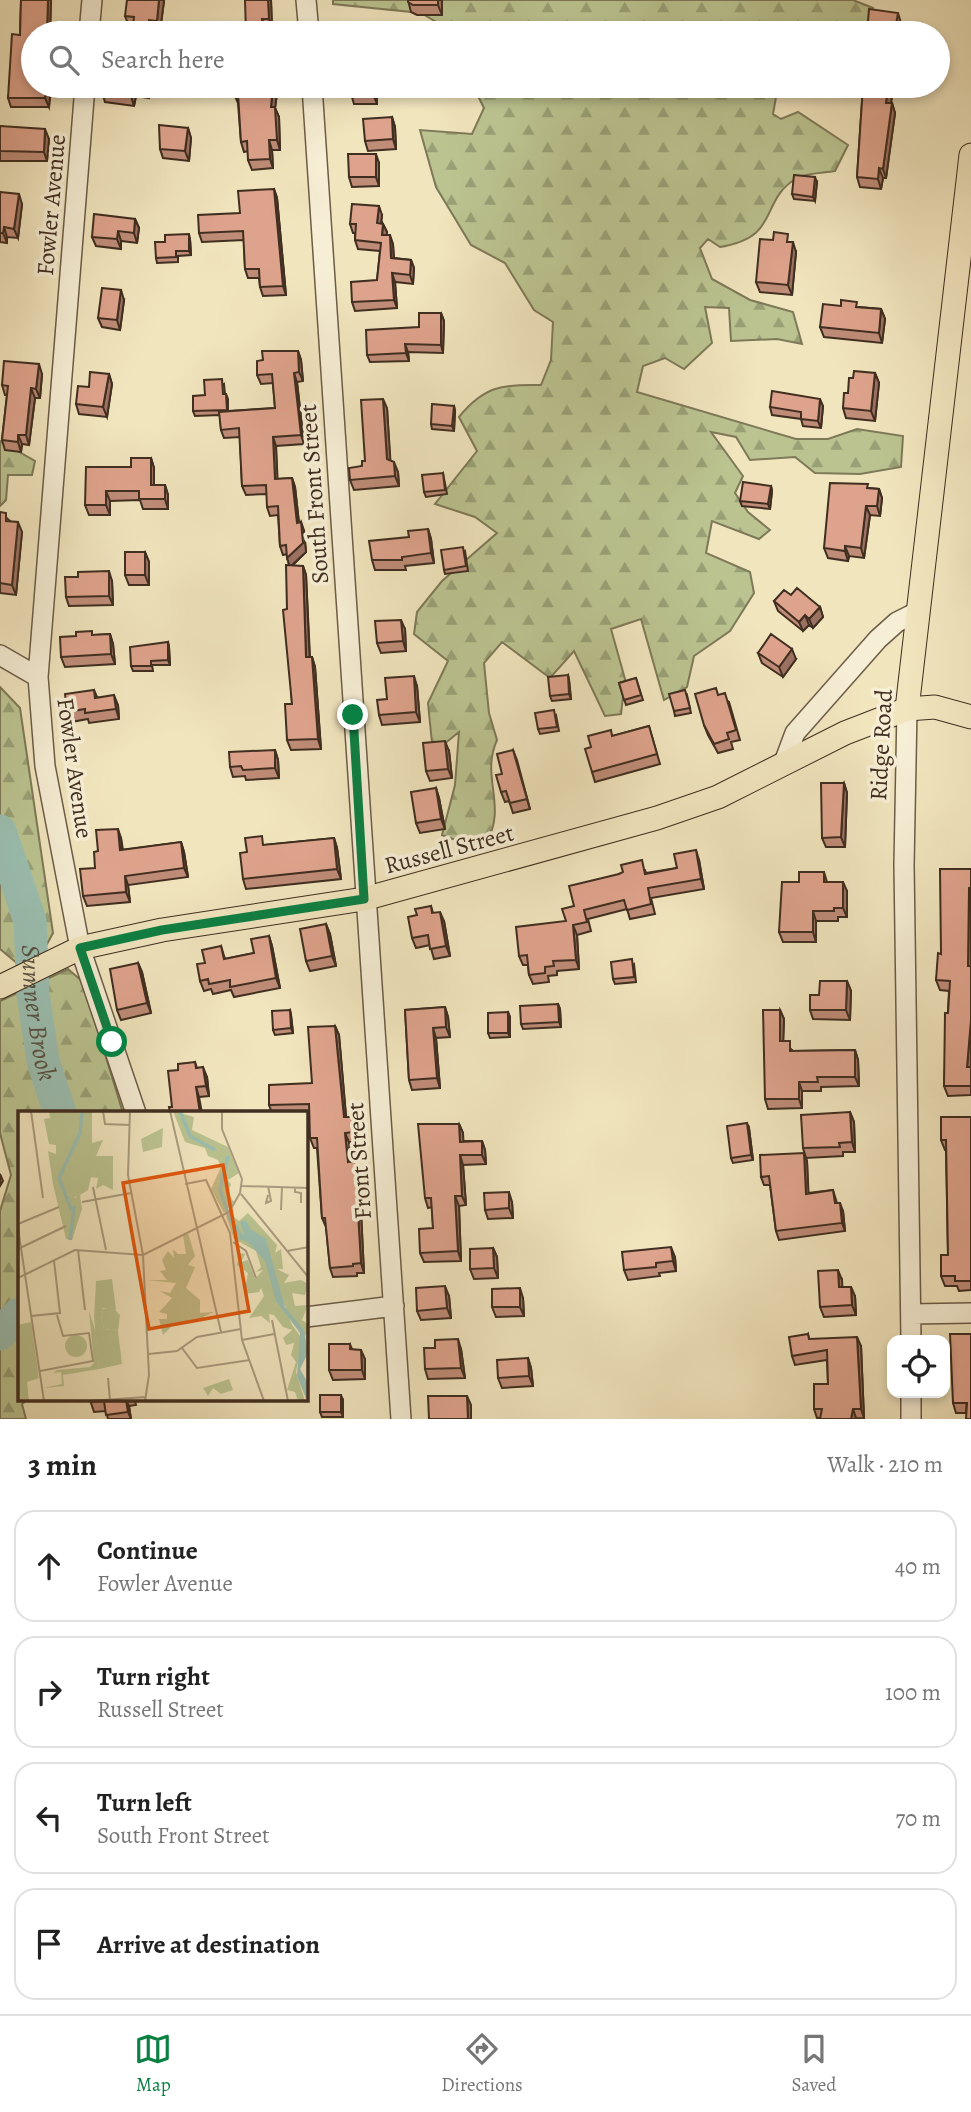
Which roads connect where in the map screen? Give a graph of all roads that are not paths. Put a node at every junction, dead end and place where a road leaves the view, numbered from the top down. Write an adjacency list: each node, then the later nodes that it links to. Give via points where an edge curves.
1 (92, 0): 3 (street)
2 (306, 0): 4 (street)
3 (90, 21)
4 (308, 21)
5 (84, 98): 10 (street, Fowler Avenue)
6 (313, 98): 14 (street, South Front Street)
7 (971, 155): 8 (main road, Ridge Road)
8 (918, 612): 11 (main road, Ridge Road); 13 (street, via 878,639 796,733)
9 (0, 655): 10 (street)
10 (38, 677): 15 (street, Fowler Avenue, via 45,766)
11 (907, 709): 12 (main road, Russell Street, via 934,707); 13 (main road, Russell Street, via 845,733); 20 (street, Ridge Road, via 904,865)
12 (971, 717)
13 (783, 765): 14 (main road, Russell Street, via 693,807)
14 (364, 899): 15 (main road, Russell Street, via 162,930); 18 (street, Front Street)
15 (80, 948): 16 (main road, Russell Street); 17 (street, Fowler Avenue)
16 (0, 987)
17 (135, 1111)
18 (394, 1306): 21 (street); 24 (street, Front Street)
19 (971, 1313): 20 (street)
20 (911, 1314): 22 (street, Ridge Road)
21 (308, 1317)
22 (911, 1335)
23 (911, 1398): 25 (street)
24 (401, 1419)
25 (911, 1419)

